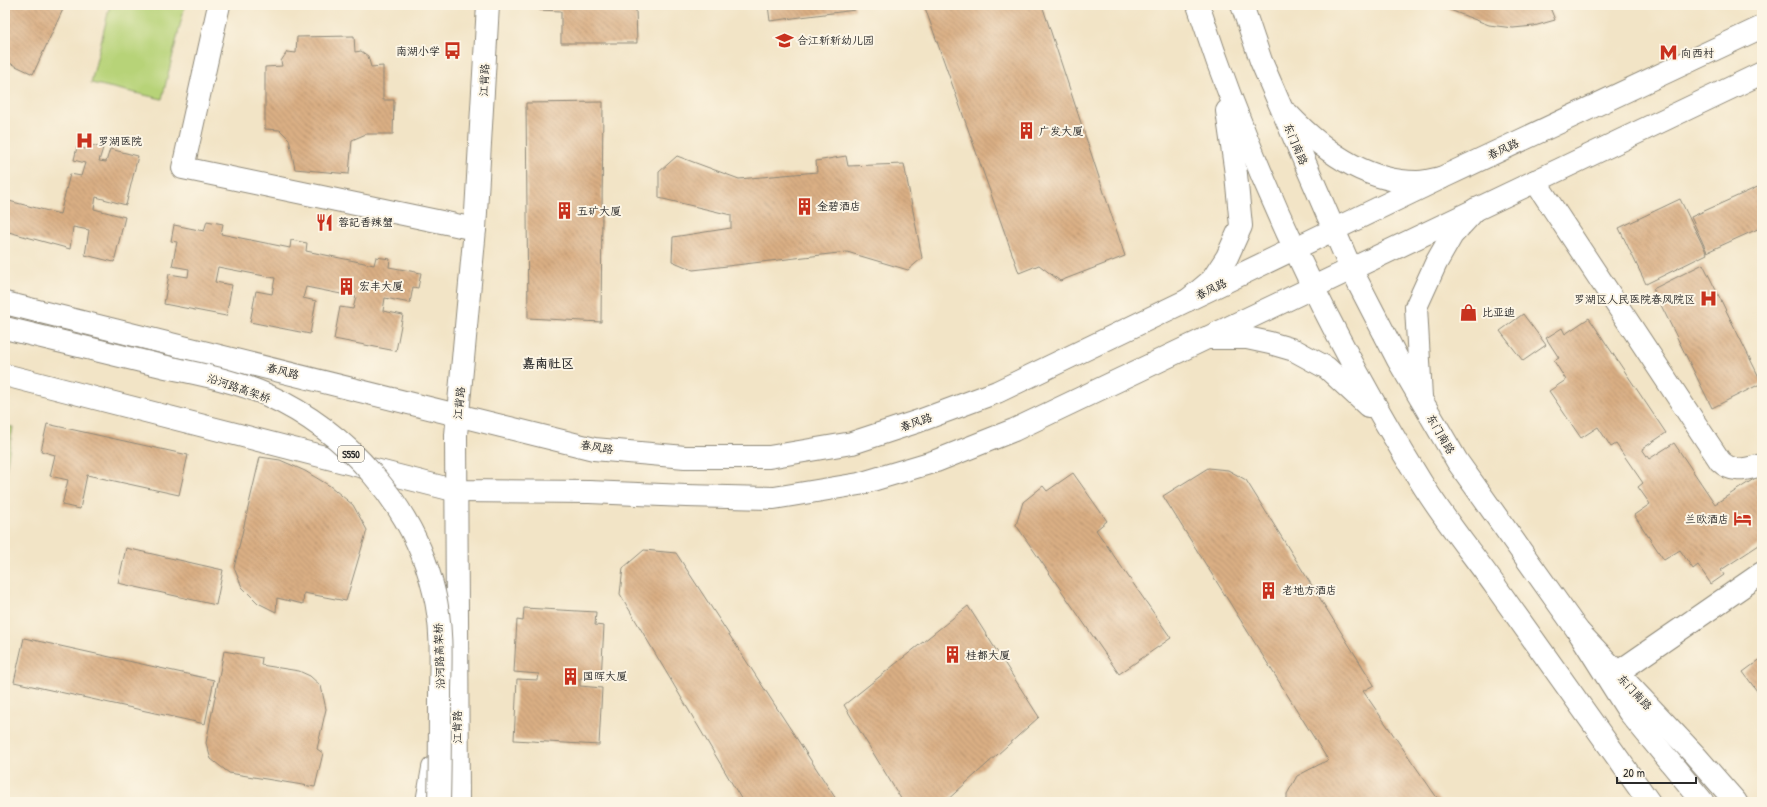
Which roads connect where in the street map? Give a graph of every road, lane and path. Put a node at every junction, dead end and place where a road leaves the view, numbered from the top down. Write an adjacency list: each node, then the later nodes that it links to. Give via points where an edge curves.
1 (219, 5): 12 (main road, via 183,168)
2 (488, 5): 12 (main road, 江背路)
3 (1198, 5): 7 (main road)
4 (1242, 5): 8 (main road, 东门南路, via 1261,62)
5 (1762, 27): 9 (main road, 春风路)
6 (1762, 73): 10 (main road)
7 (1221, 76): 14 (main road); 17 (main road, via 1241,226 1227,257 1212,280)
8 (1279, 104): 9 (main road, via 1306,133 1332,153 1372,174 1397,181 1418,182); 13 (main road, 东门南路)
9 (1441, 178): 13 (main road, 春风路)
10 (1535, 181): 11 (main road); 25 (main road, via 1720,461 1730,469 1736,470)
11 (1476, 209): 15 (main road); 22 (main road, via 1452,235 1416,307)
12 (475, 229): 23 (main road, 江背路)
13 (1333, 230): 14 (main road, 春风路); 15 (main road, 东门南路)
14 (1294, 249): 16 (main road); 17 (main road, 春风路)
15 (1351, 269): 16 (main road); 22 (main road, 东门南路)
16 (1312, 288): 20 (main road); 24 (main road)
17 (1188, 300): 23 (main road, 春风路, via 997,392 852,443 769,457 685,457 594,449)
18 (5, 303): 23 (main road, 春风路)
19 (5, 328): 30 (main road, 沿河路高架桥 / S550, bridge, via 227,381 267,395 301,413 339,441 379,481 406,521 422,555 434,592 441,640)
20 (1206, 338): 24 (main road, via 1247,338 1294,350 1327,368); 26 (main road, via 1014,430 936,461 859,484 774,498)
21 (5, 375): 26 (main road)
22 (1421, 400): 28 (main road, 东门南路, via 1457,461)
23 (458, 414): 26 (main road, 江背路)
24 (1385, 422): 34 (main road, via 1422,484)
25 (1762, 465)
26 (456, 491): 33 (main road, 江背路)
27 (1762, 573): 29 (main road)
28 (1578, 631): 29 (main road, 东门南路); 35 (main road, via 1629,712)
29 (1617, 673): 36 (main road, 东门南路)
30 (440, 709): 31 (main road, bridge); 32 (main road, 沿河路高架桥 / S550, bridge)
31 (427, 802)
32 (439, 802)
33 (458, 802)
34 (1649, 802)
35 (1703, 802)
36 (1736, 802)

